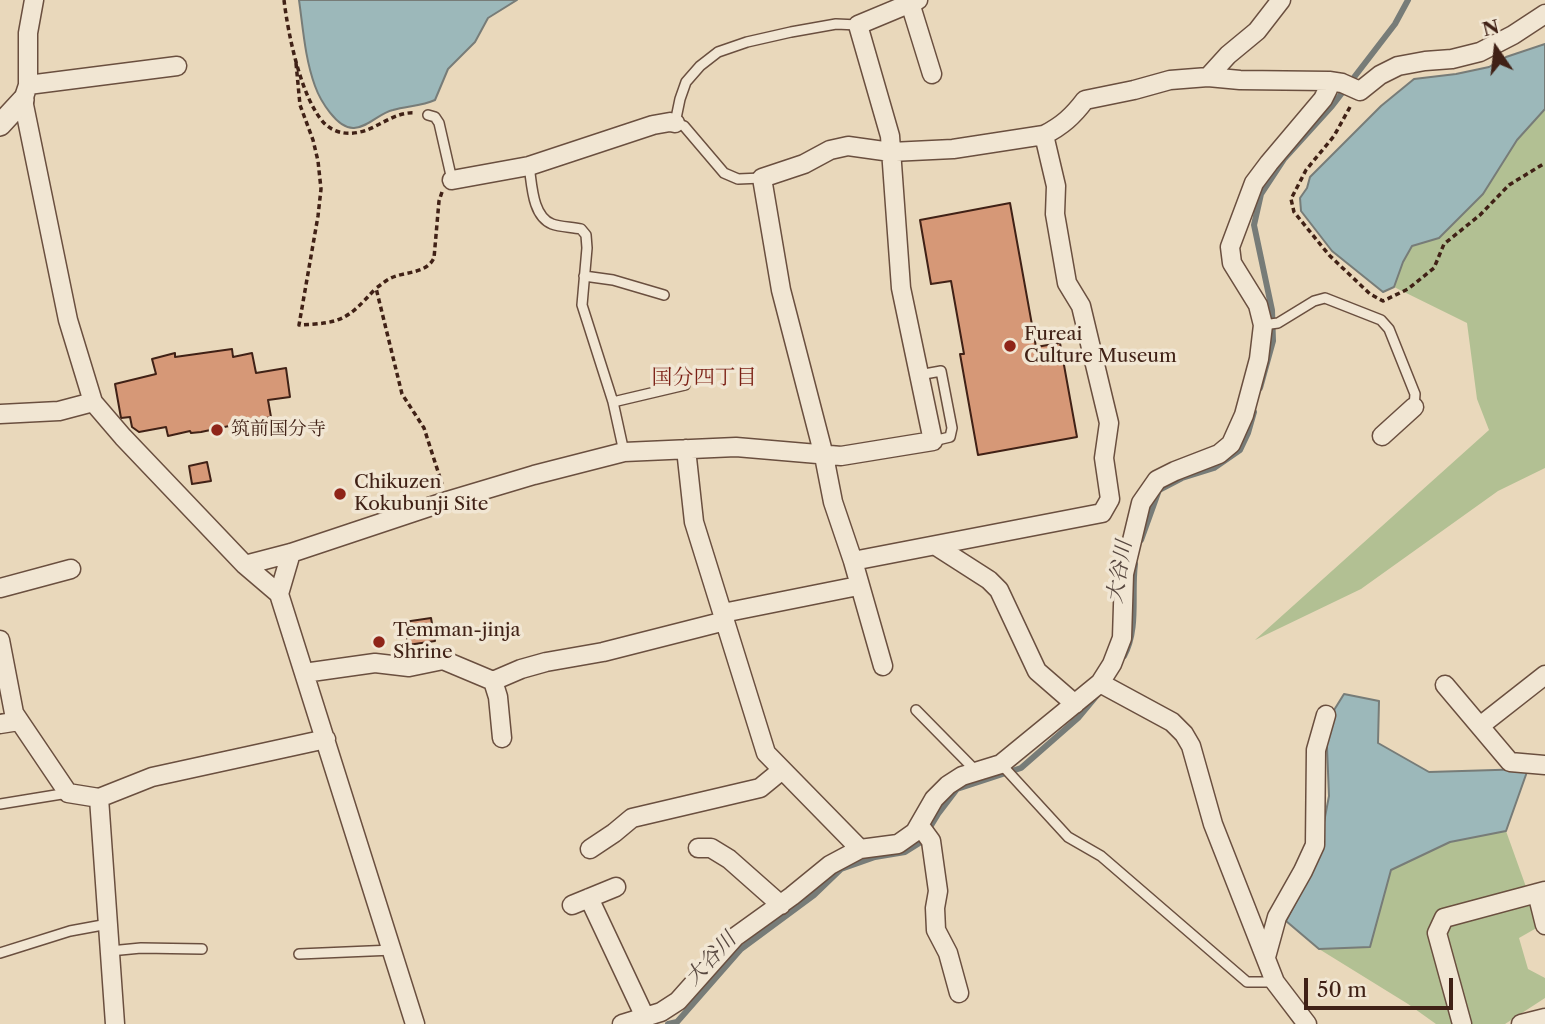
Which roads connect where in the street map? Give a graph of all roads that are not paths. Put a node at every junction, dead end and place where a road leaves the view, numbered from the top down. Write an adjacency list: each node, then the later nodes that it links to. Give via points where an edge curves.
1 (34, 0): 10 (street)
2 (1281, 0): 8 (street, via 1257,31)
3 (914, 2): 5 (street); 7 (street)
4 (1545, 13): 9 (street, via 1480,52 1398,66 1360,91)
5 (858, 25): 12 (lane, via 791,32 718,52 686,82); 15 (street)
6 (177, 66): 10 (street)
7 (932, 74)
8 (1209, 77): 9 (street); 14 (street, via 1170,80 1085,100 1072,117)
9 (1329, 81): 21 (street, via 1323,99 1254,183 1230,247 1231,263 1258,304)
10 (26, 93): 13 (street); 23 (street, via 68,320)
11 (428, 115): 18 (lane, via 439,123)
12 (675, 123): 16 (street, via 653,125); 17 (lane, via 684,126 724,173 738,179)
13 (0, 125)
14 (1044, 135): 15 (street, via 953,149); 31 (street, via 1056,186 1055,214 1067,283 1081,306 1109,423 1104,458)
15 (891, 152): 17 (street, via 848,146); 30 (street, via 901,288 933,441)
16 (529, 166): 18 (street); 19 (lane, via 541,215 551,224 581,229 586,235)
17 (762, 178): 30 (street, via 781,290)
18 (452, 180)
19 (584, 276): 20 (lane); 24 (lane, via 583,305)
20 (664, 295)
21 (1263, 325): 25 (lane, via 1278,323 1325,298 1381,320 1389,329 1415,394); 32 (street, via 1244,415 1231,444 1219,454 1157,480)
22 (685, 385): 24 (lane)
23 (93, 402): 26 (street, via 58,411); 36 (street)
24 (613, 402): 29 (lane)
25 (1413, 407): 27 (street)
26 (0, 414)
27 (1381, 436)
28 (686, 449): 29 (street); 30 (street, via 736,447); 41 (street, via 694,522)
29 (624, 452): 34 (street, via 534,475)
30 (824, 456): 35 (street, via 833,502)
31 (1110, 499): 32 (street); 33 (street, via 1102,513)
32 (1141, 503): 47 (street, via 1124,574 1122,638)
33 (936, 545): 35 (street); 49 (street, via 999,590 1037,671)
34 (291, 553): 36 (street); 40 (street)
35 (853, 561): 38 (street)
36 (245, 565): 40 (street)
37 (71, 569): 39 (street)
38 (859, 586): 41 (street); 43 (street)
39 (0, 588)
40 (279, 594): 44 (street)
41 (724, 617): 46 (street, via 603,652 545,662); 59 (street, via 766,753)
42 (0, 640): 52 (street)
43 (883, 666)
44 (304, 673): 46 (street, via 375,663 409,667 443,660); 55 (street)
45 (1545, 675): 54 (street)
46 (493, 681): 56 (street)
47 (1100, 683): 49 (street); 78 (street, via 1172,722 1184,734)
48 (1445, 685): 54 (street)
49 (1075, 704): 57 (street)
50 (916, 710): 60 (lane)
51 (1326, 715): 78 (street, via 1316,750 1315,845 1277,917)
52 (19, 720): 53 (street); 61 (street)
53 (0, 724)
54 (1480, 726): 58 (street, via 1510,762)
55 (326, 738): 62 (street, via 152,777); 74 (street)
56 (502, 738)
57 (1001, 764): 60 (street); 79 (lane, via 1068,837 1101,856 1247,982)
58 (1545, 765)
59 (782, 770): 66 (street, via 760,788 632,818); 67 (street)
60 (976, 771): 64 (street, via 948,785 934,799)
61 (68, 793): 62 (street); 63 (lane)
62 (99, 798): 71 (street)
63 (0, 804)
64 (920, 826): 67 (street, via 898,844); 80 (street, via 931,841 938,891 936,930)
65 (698, 848): 70 (street, via 710,848 729,859)
66 (590, 849)
67 (860, 849): 70 (street, via 830,865)
68 (617, 887): 81 (street, via 580,901)
69 (1541, 892): 72 (street); 87 (street, via 1444,918 1437,933)
70 (781, 905): 81 (street, via 735,937 678,1000)
71 (108, 924): 75 (street); 76 (lane)
72 (1545, 925)
73 (202, 949): 75 (lane)
74 (393, 950): 77 (lane); 84 (street)
75 (110, 951): 83 (street)
76 (0, 953)
77 (299, 954)
78 (1265, 957): 79 (street)
79 (1276, 982): 86 (street)
80 (959, 993)
81 (645, 1017): 85 (street)
82 (1545, 1018): 88 (street)
83 (115, 1024)
84 (415, 1024)
85 (622, 1024)
86 (1307, 1024)
87 (1462, 1024)
88 (1521, 1024)

